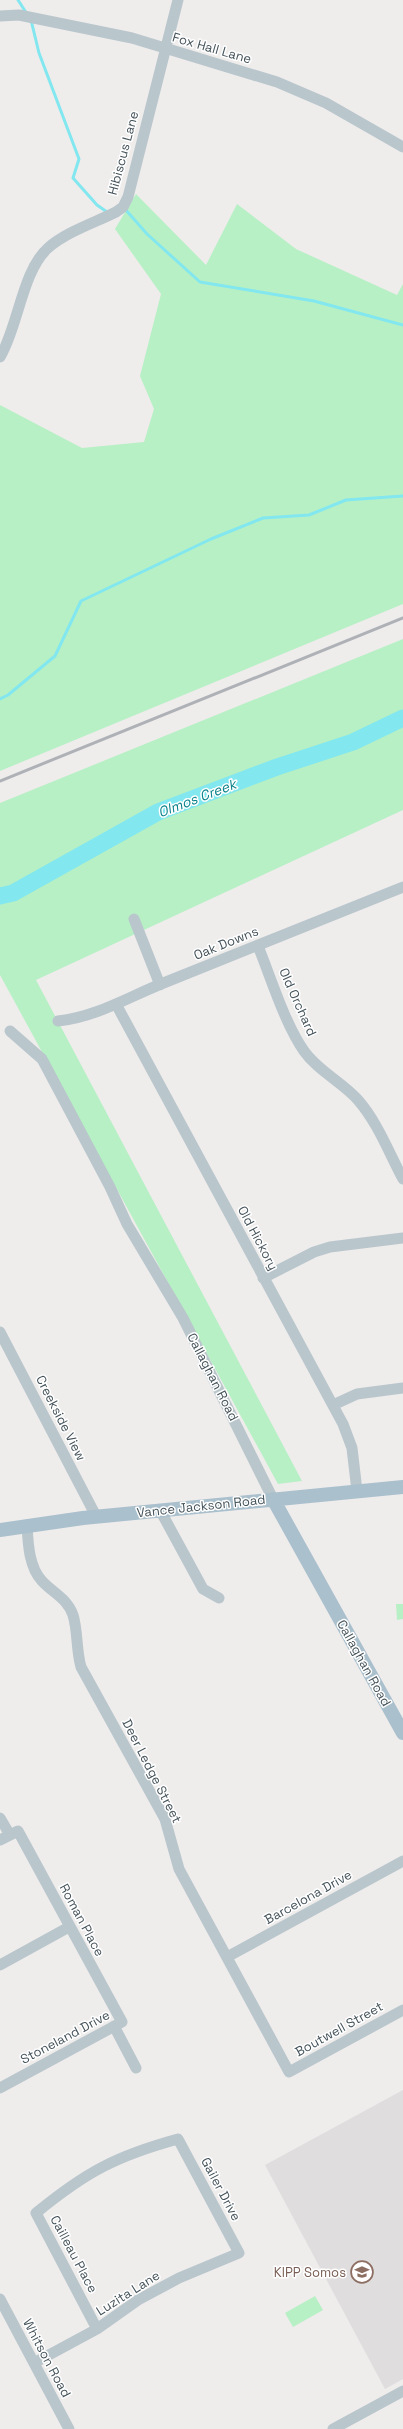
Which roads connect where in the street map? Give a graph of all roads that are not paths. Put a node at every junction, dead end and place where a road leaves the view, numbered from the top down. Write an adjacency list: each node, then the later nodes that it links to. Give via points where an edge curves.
1 (178, 0): 3 (street, Hibiscus Lane)
2 (0, 16): 3 (street, Fox Hall Lane, via 19,15 41,19 132,38)
3 (165, 49): 4 (street, Fox Hall Lane, via 277,82 326,103); 5 (street, Hibiscus Lane, via 125,202 116,212 61,239 47,249 37,262)
4 (403, 147)
5 (0, 358)
6 (403, 887): 8 (street, Oak Downs)
7 (134, 919): 9 (street)
8 (258, 946): 9 (street, Oak Downs); 13 (street, Old Orchard, via 304,1051 365,1109)
9 (160, 985): 10 (street, Oak Downs)
10 (116, 1004): 11 (street, Oak Downs, via 75,1019); 15 (street, Old Hickory)
11 (58, 1021)
12 (10, 1031): 22 (street, Callaghan Road, via 42,1059 110,1187 126,1224 186,1324)
13 (403, 1179)
14 (403, 1238): 15 (street, via 325,1249 298,1258)
15 (263, 1278): 19 (street, Old Hickory)
16 (0, 1332): 17 (street, Creekside View)
17 (4, 1348): 24 (street, Creekside View)
18 (403, 1388): 19 (street, via 357,1394)
19 (333, 1405): 21 (street, Old Hickory, via 352,1448)
20 (403, 1487): 21 (main road, Vance Jackson Road)
21 (357, 1491): 22 (main road, Vance Jackson Road)
22 (273, 1499): 23 (main road, Vance Jackson Road); 28 (main road, Callaghan Road)
23 (160, 1510): 24 (main road, Vance Jackson Road); 27 (street, via 203,1589)
24 (96, 1516): 25 (main road, Vance Jackson Road)
25 (27, 1525): 26 (main road, Vance Jackson Road); 33 (street, Deer Ledge Street, via 29,1550 34,1568 42,1581 64,1599 73,1615 81,1667 165,1819 179,1869)
26 (0, 1530)
27 (219, 1598)
28 (403, 1733)
29 (0, 1818): 30 (street, Roman Place)
30 (9, 1835): 32 (street, Roman Place)
31 (403, 1861): 33 (street, Barcelona Drive)
32 (69, 1927): 34 (street); 36 (street, Roman Place)
33 (227, 1957): 38 (street, Deer Ledge Street)
34 (0, 1965)
35 (403, 2010): 38 (street, Boutwell Street)
36 (118, 2024): 37 (street, Roman Place); 39 (street, Stoneland Drive)
37 (136, 2068)
38 (289, 2072)
39 (0, 2088)
40 (36, 2213): 41 (street, Gailer Drive, via 78,2180 107,2163 134,2151 178,2138); 43 (street, Cailleau Place)
41 (239, 2253): 43 (street, Luzita Lane, via 179,2278 138,2300)
42 (0, 2299): 44 (street, Whitson Road)
43 (97, 2328): 44 (street, Luzita Lane)
44 (34, 2363): 46 (street, Whitson Road)
45 (403, 2391): 47 (street)
46 (69, 2429)
47 (333, 2429)

